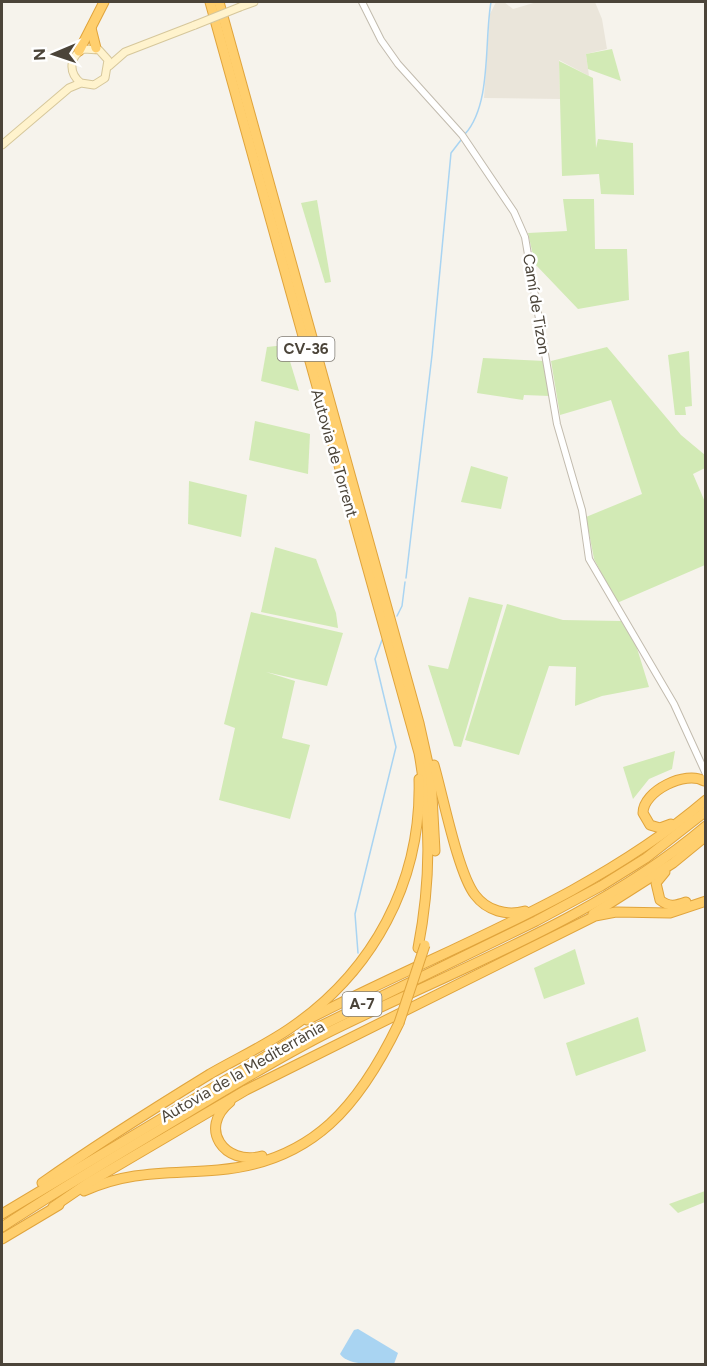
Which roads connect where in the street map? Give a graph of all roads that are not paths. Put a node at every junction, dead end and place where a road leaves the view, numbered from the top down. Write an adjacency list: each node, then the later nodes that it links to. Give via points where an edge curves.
1 (104, 2): 6 (highway)
2 (208, 2): 16 (highway, Autovia de Torrent / CV-36)
3 (220, 2): 15 (highway, Autovia de Torrent / CV-36)
4 (254, 2): 9 (main road, bridge)
5 (363, 2): 17 (street, Camí de Tizon, via 381,40 462,135 514,212 525,237 557,424 582,510 589,559 636,639)
6 (91, 24): 7 (highway, via 91,35); 8 (highway)
7 (99, 50): 8 (main road); 9 (main road); 10 (main road)
8 (79, 51): 11 (main road, via 72,61)
9 (125, 52): 10 (main road)
10 (109, 66): 12 (main road, via 100,82)
11 (73, 74): 12 (main road); 13 (main road)
12 (81, 83): 13 (main road)
13 (69, 88): 14 (main road)
14 (2, 145)
15 (400, 650): 26 (highway, via 469,886 480,901 501,912 518,913); 28 (highway, via 427,755 435,809 434,885)
16 (404, 697): 28 (highway, via 419,753 428,822 428,892); 30 (highway, via 417,758 419,797 416,839 403,887 389,920 355,970 333,994)
17 (705, 780): 20 (highway, via 686,777 649,797 643,807 647,822 655,827)
18 (705, 800): 20 (highway)
19 (705, 811): 32 (highway, Autovia de la Mediterrània / A-7, via 646,858 600,886 306,1032)
20 (681, 820): 26 (highway, via 629,857)
21 (705, 825): 35 (highway, Autovia de la Mediterrània / A-7, via 654,866 606,896 293,1051)
22 (705, 836): 23 (highway)
23 (673, 864): 24 (highway, via 656,883 660,900 677,906); 27 (highway)
24 (705, 895)
25 (705, 901): 27 (highway, via 670,913 616,912 595,916)
26 (544, 904): 30 (highway)
27 (555, 936): 31 (highway)
28 (422, 947): 29 (highway, bridge)
29 (396, 1024): 31 (highway, via 364,1078 327,1120 275,1152 242,1158 222,1146 216,1135 217,1121 222,1109); 33 (highway, via 369,1081 355,1100 308,1141 277,1157 249,1165 127,1176 104,1182)
30 (289, 1029): 32 (highway, via 90,1148)
31 (252, 1088): 33 (highway)
32 (20, 1202): 34 (highway, Autovia de la Mediterrània / A-7)
33 (53, 1207): 36 (highway)
34 (2, 1214)
35 (2, 1227)
36 (2, 1239)

